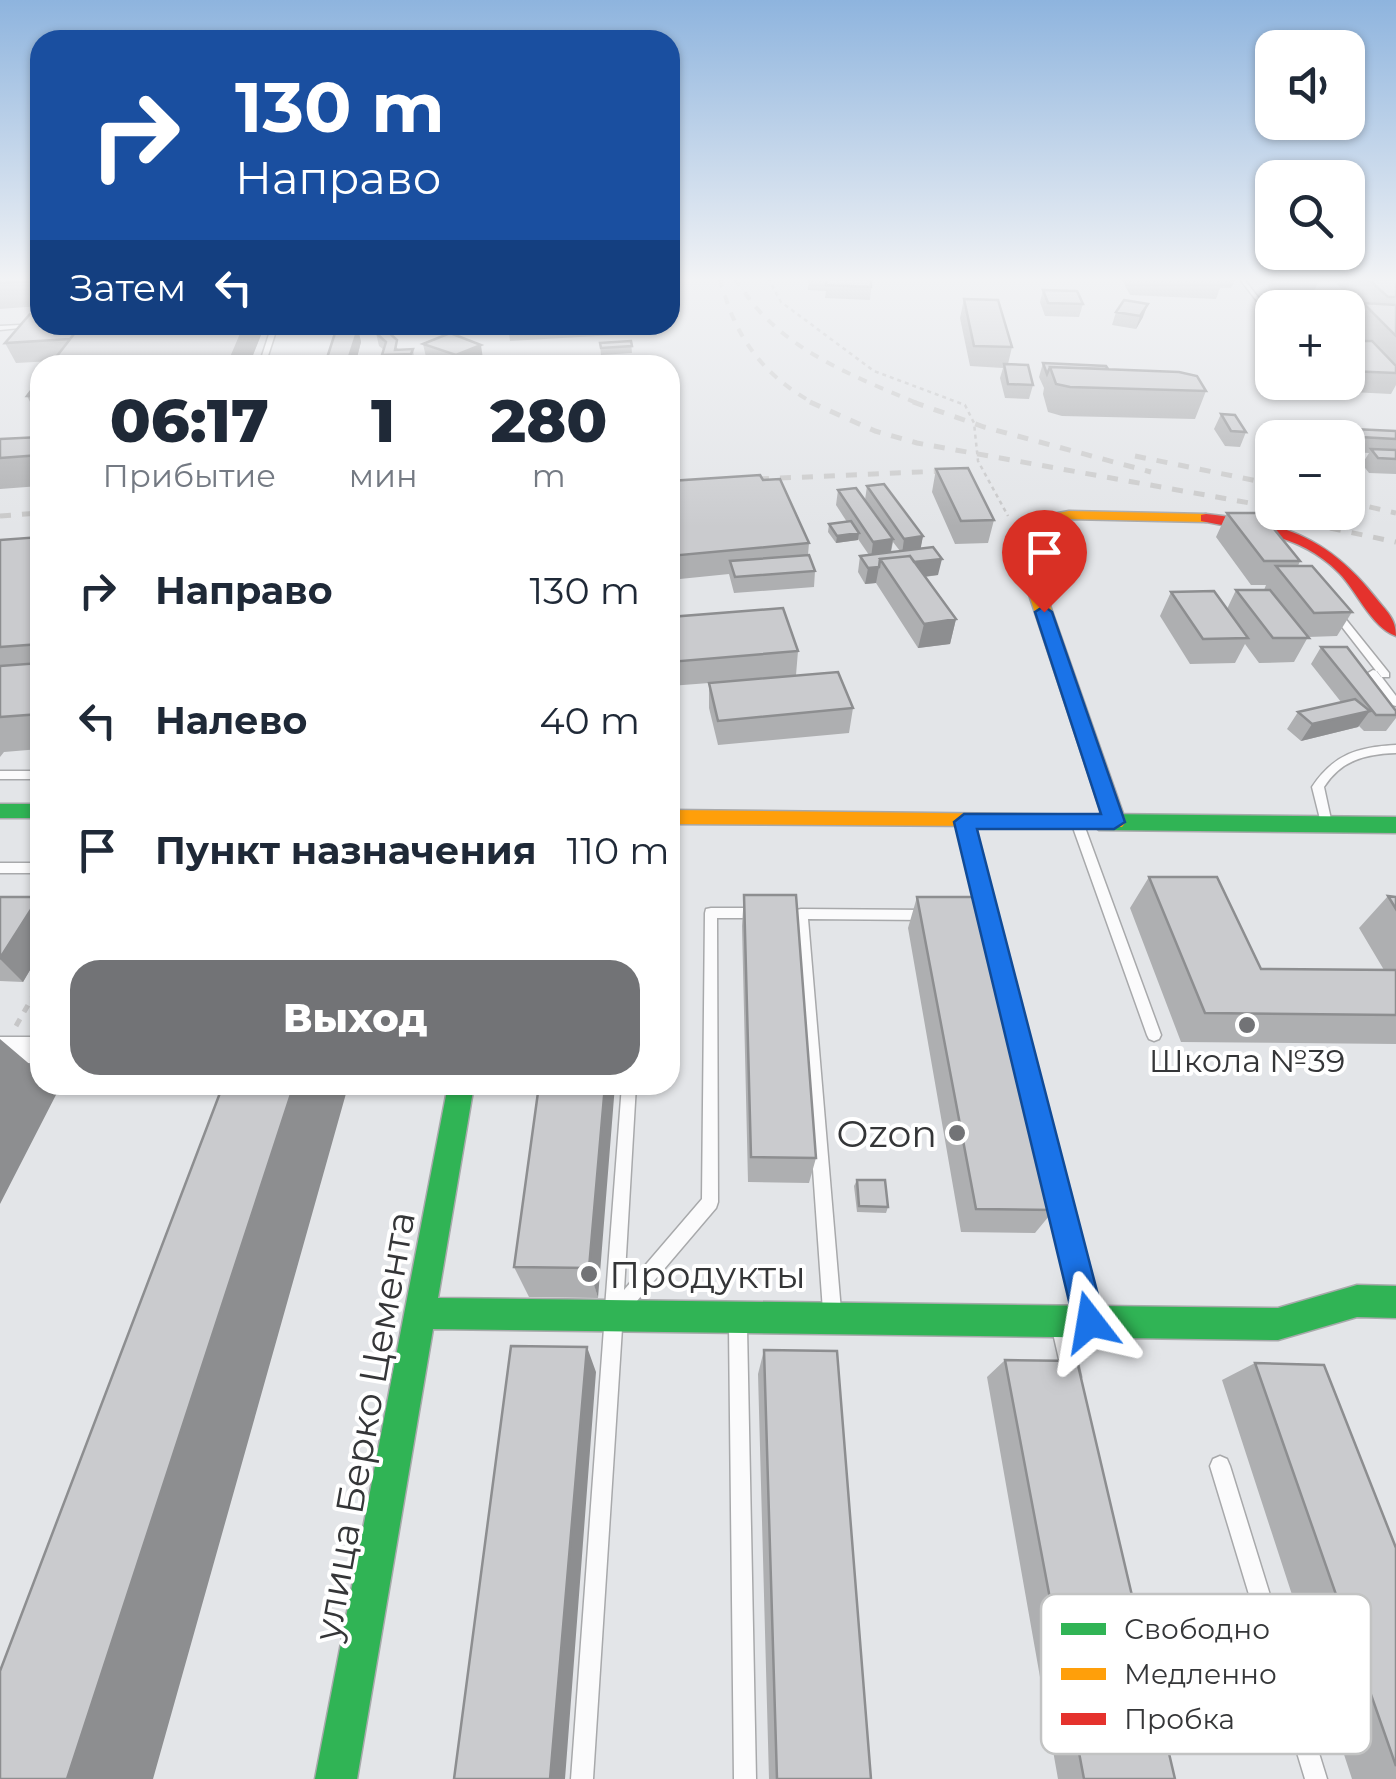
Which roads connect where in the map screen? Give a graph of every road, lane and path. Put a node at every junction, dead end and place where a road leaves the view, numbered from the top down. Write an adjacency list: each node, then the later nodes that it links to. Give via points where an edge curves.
1 (861, 361): 2 (path, via 965,405 978,462)
2 (1018, 537): 4 (street, via 1024,524 1040,517 1079,515 1201,516 1258,525 1326,554); 15 (street)
3 (1330, 605): 5 (lane)
4 (1396, 632)
5 (1390, 676): 6 (lane, via 1373,674)
6 (1396, 703)
7 (1396, 749): 16 (lane, via 1353,755 1329,767 1318,787)
8 (0, 775): 9 (lane)
9 (30, 775)
10 (0, 811): 11 (street)
11 (30, 811)
12 (680, 817): 13 (street)
13 (964, 822): 14 (street); 23 (lane)
14 (1077, 822): 15 (street); 25 (lane)
15 (1114, 822): 16 (street)
16 (1326, 824): 17 (street)
17 (1396, 825)
18 (0, 868): 19 (lane)
19 (30, 868)
20 (801, 914): 21 (lane); 32 (lane, via 711,912 710,1202); 34 (lane)
21 (950, 915)
22 (969, 915): 23 (lane)
23 (988, 915): 36 (lane)
24 (30, 1001): 26 (path)
25 (1154, 1034)
26 (1, 1050): 27 (street)
27 (30, 1050)
28 (459, 1095): 31 (street, улица Берко Цемента)
29 (628, 1095): 32 (lane)
30 (1396, 1302): 36 (street, via 1357,1301 1278,1324)
31 (420, 1313): 32 (street); 41 (street, улица Берко Цемента)
32 (614, 1316): 33 (street); 42 (lane)
33 (738, 1317): 34 (street); 43 (lane)
34 (832, 1318): 35 (street)
35 (1059, 1321): 36 (street); 37 (lane)
36 (1090, 1322)
37 (1077, 1398)
38 (1220, 1466): 39 (lane)
39 (1259, 1594)
40 (1308, 1754): 44 (lane)
41 (336, 1779)
42 (582, 1779)
43 (745, 1779)
44 (1316, 1779)

